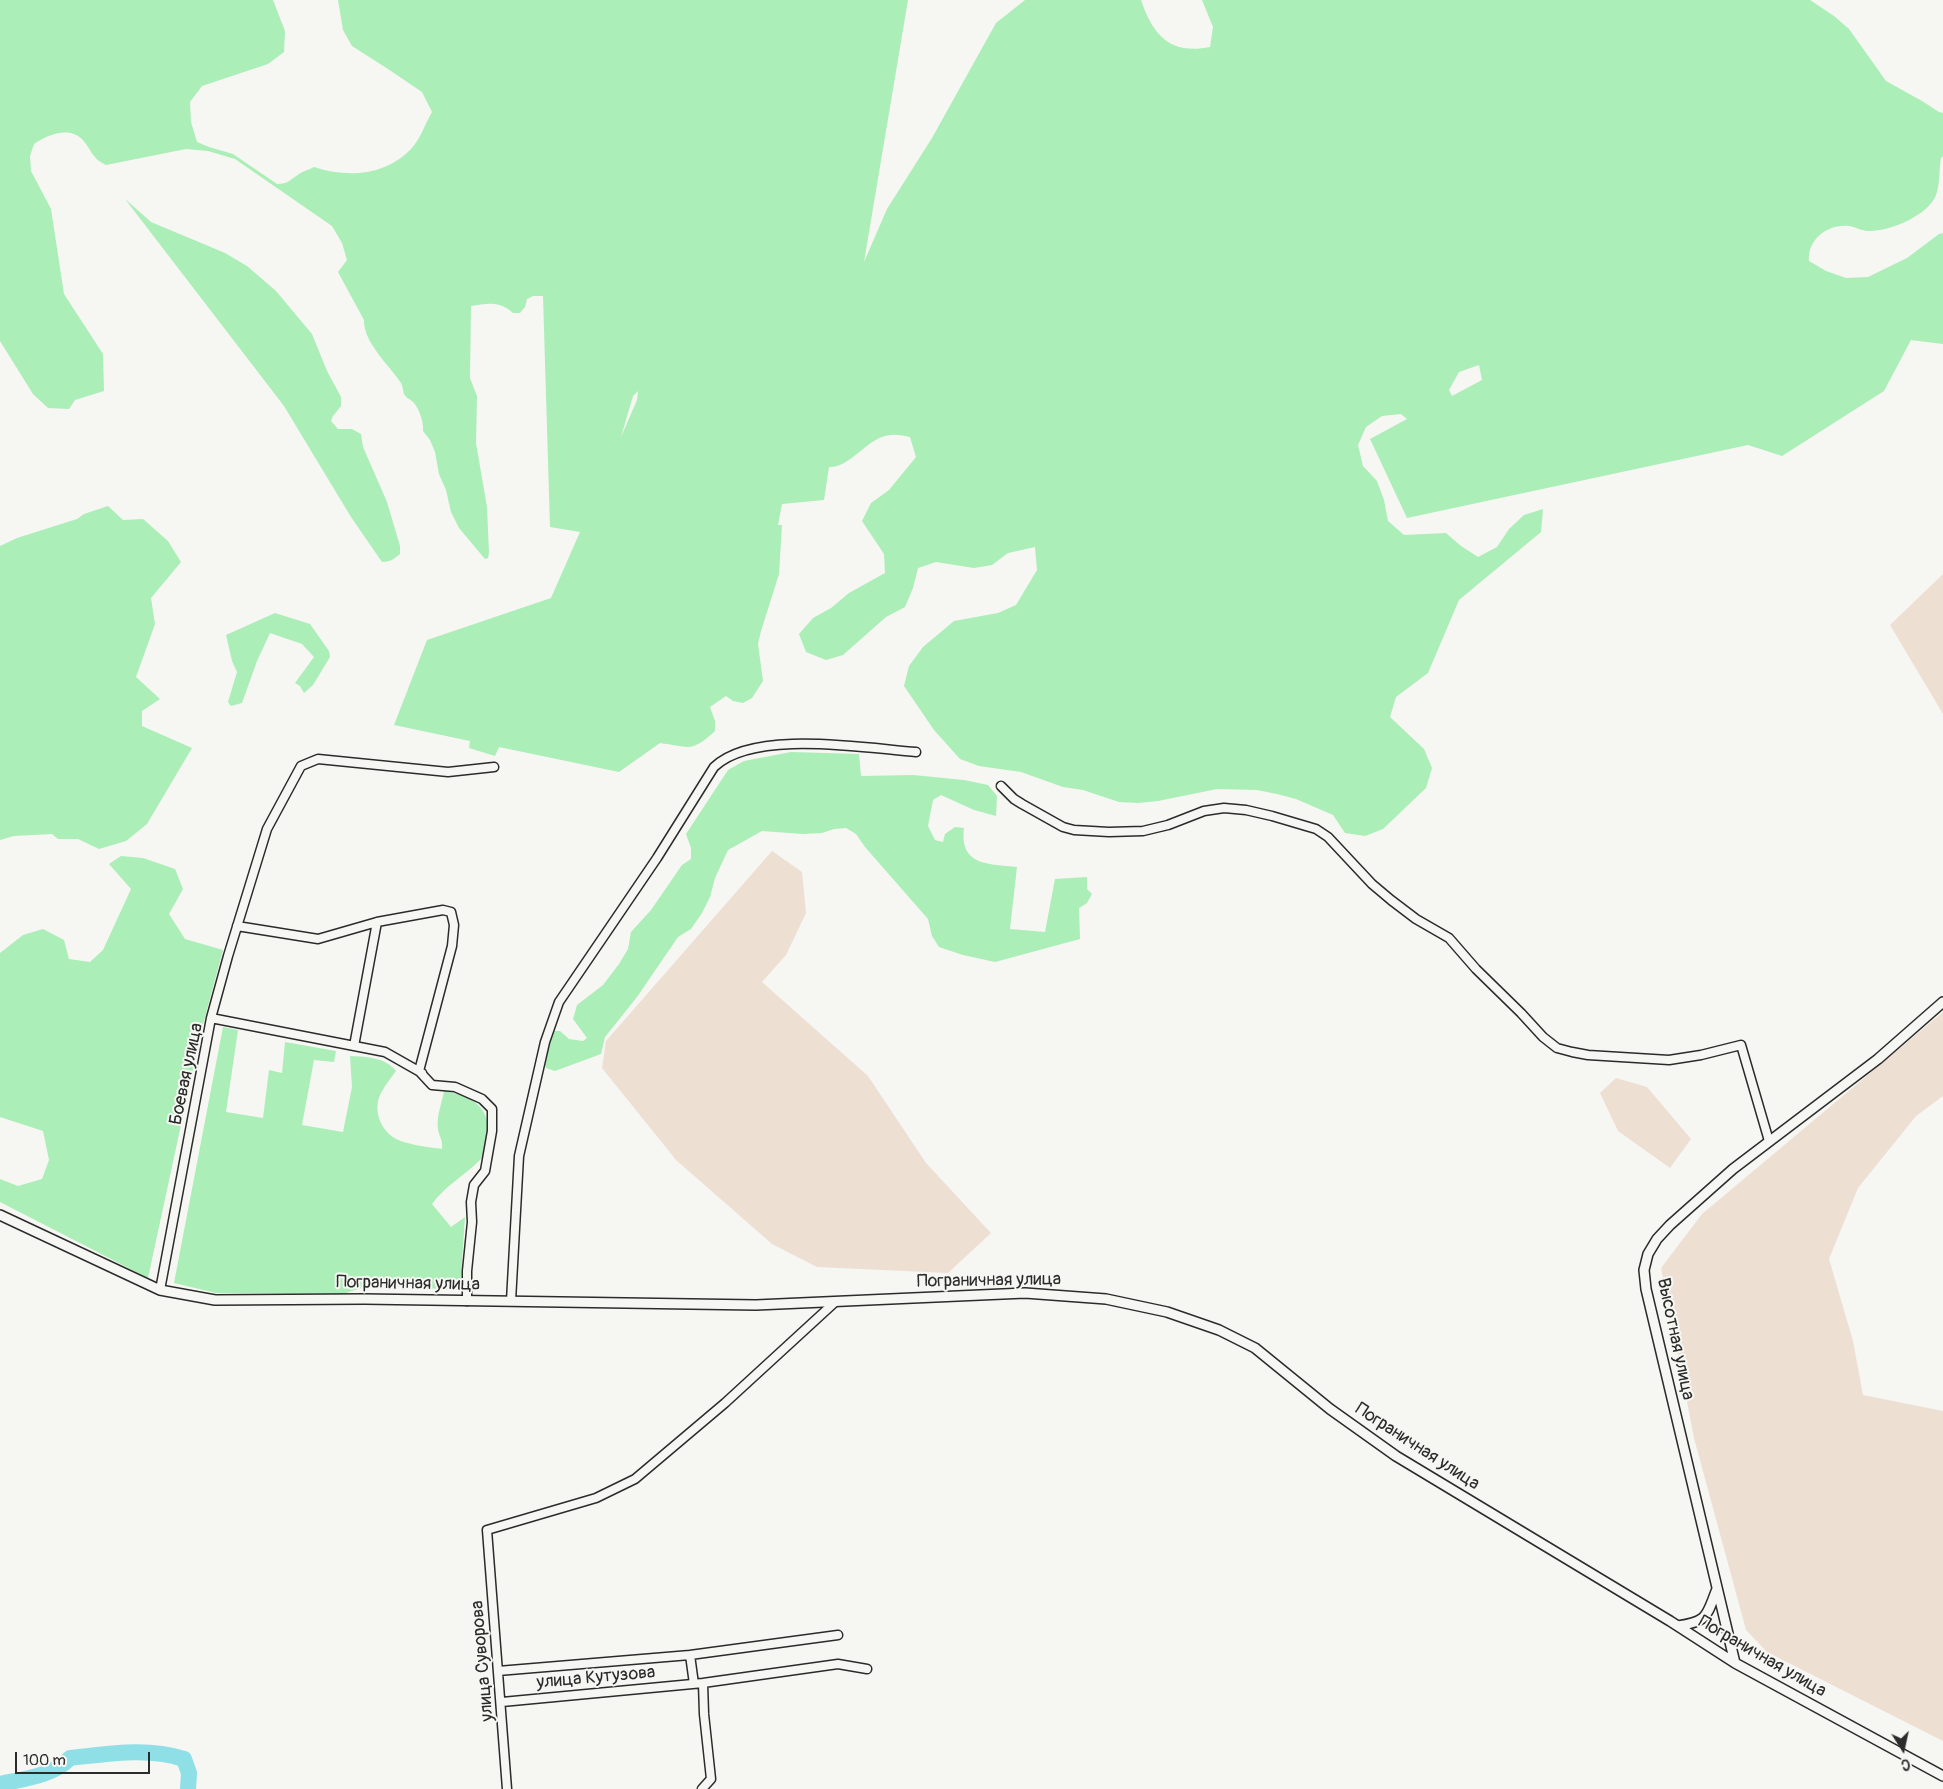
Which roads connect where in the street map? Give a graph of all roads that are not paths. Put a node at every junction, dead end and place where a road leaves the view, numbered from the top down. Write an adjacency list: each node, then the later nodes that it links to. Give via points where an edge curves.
1 (916, 752): 14 (street, via 780,744 735,753 714,767 657,858 559,1002 545,1042 519,1156)
2 (494, 767): 5 (street, via 448,772 318,758 301,766 267,829)
3 (1002, 786): 10 (street, via 1022,804 1074,830 1144,830 1224,808 1246,810 1316,829 1328,836 1391,900 1449,938 1480,974 1557,1048 1588,1055 1669,1060 1741,1045)
4 (377, 922): 5 (street, via 318,939); 8 (street); 9 (street, via 443,910 451,912 454,925 452,946)
5 (237, 926): 7 (street)
6 (1943, 1002): 10 (street, Высотная улица, via 1878,1059)
7 (211, 1018): 8 (street, Боевая улица); 12 (street, Боевая улица)
8 (354, 1046): 9 (street, Боевая улица, via 384,1052)
9 (421, 1072): 13 (street, Боевая улица, via 432,1085 455,1088 482,1099 492,1109 485,1171 474,1186 471,1202)
10 (1769, 1141): 16 (street, Высотная улица, via 1666,1229 1651,1247 1645,1267 1652,1319)
11 (0, 1215): 12 (street, Пограничная улица)
12 (160, 1290): 13 (street, Пограничная улица, via 215,1300)
13 (467, 1301): 14 (street, Пограничная улица)
14 (511, 1301): 15 (street, Пограничная улица)
15 (834, 1303): 17 (street, Пограничная улица, via 1003,1293 1065,1295 1145,1307 1219,1330 1266,1355 1383,1448); 22 (street, улица Суворова, via 636,1479 596,1498 487,1530)
16 (1717, 1588): 17 (street, via 1704,1618); 20 (street, Высотная улица)
17 (1678, 1626): 20 (street, Пограничная улица)
18 (838, 1635): 19 (street, улица Кутузова)
19 (690, 1655): 22 (street, улица Кутузова); 24 (street)
20 (1735, 1663): 26 (street, Пограничная улица)
21 (867, 1669): 23 (street, улица Кутузова, via 838,1664)
22 (498, 1671): 25 (street, улица Суворова)
23 (703, 1683): 24 (street, улица Кутузова); 28 (street, via 711,1779)
24 (694, 1684): 25 (street, улица Кутузова)
25 (502, 1702): 27 (street, улица Суворова)
26 (1943, 1776)
27 (508, 1789)
28 (702, 1789)

